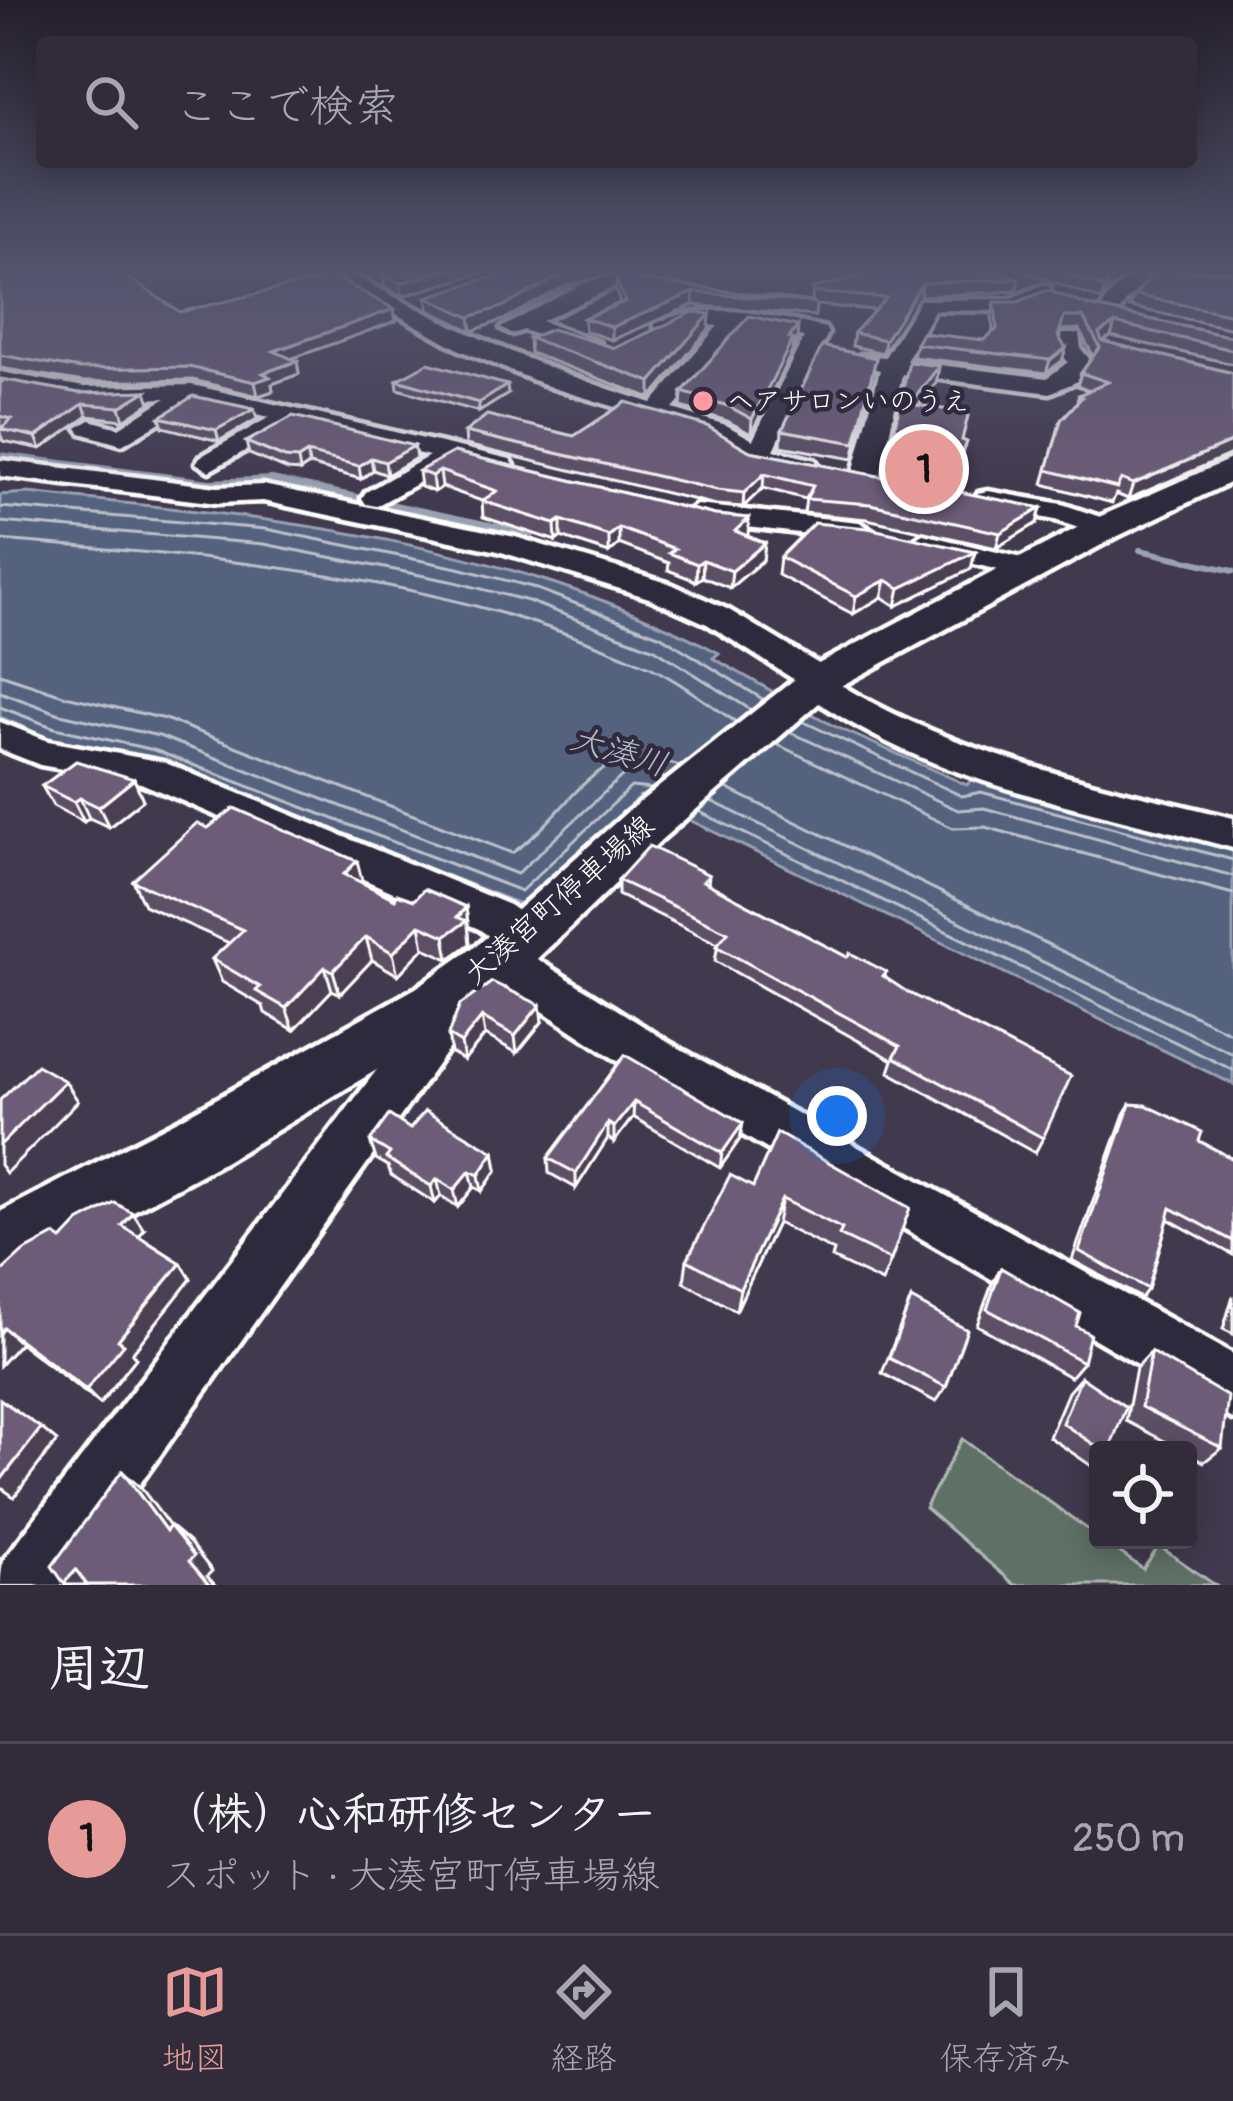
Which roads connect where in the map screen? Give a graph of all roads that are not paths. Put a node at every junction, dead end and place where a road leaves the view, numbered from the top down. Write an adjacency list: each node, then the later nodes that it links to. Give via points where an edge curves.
1 (468, 345): 10 (street)
2 (713, 345): 10 (street)
3 (824, 345): 6 (street)
4 (909, 345): 7 (street)
5 (1070, 345): 7 (street, via 1079,361 1050,386)
6 (830, 353): 7 (street); 14 (street)
7 (892, 366): 14 (street, via 856,475)
8 (0, 379): 9 (street, via 84,394)
9 (193, 392): 11 (street); 12 (street, via 122,437)
10 (658, 411): 14 (street)
11 (293, 413): 13 (street); 15 (street)
12 (90, 428)
13 (453, 453): 18 (street); 20 (street)
14 (759, 454)
15 (209, 463)
16 (1233, 468): 22 (main road, 大湊宮町停車場線)
17 (0, 469): 24 (street, via 217,495 263,493 505,543 718,616)
18 (536, 474)
19 (957, 494): 22 (street)
20 (376, 498)
21 (677, 509): 23 (street, via 894,537)
22 (1105, 528): 23 (main road, 大湊宮町停車場線)
23 (1027, 568): 24 (main road, 大湊宮町停車場線)
24 (815, 683): 26 (street, via 952,757); 27 (main road, 大湊宮町停車場線)
25 (0, 734): 27 (street, via 40,752 149,772 494,916)
26 (1233, 833)
27 (512, 948): 28 (main road, 大湊宮町停車場線); 30 (street, via 653,1058)
28 (436, 1005): 29 (main road, 大湊宮町停車場線); 31 (street, via 434,1031)
29 (0, 1249)
30 (1233, 1388)
31 (27, 1585)

